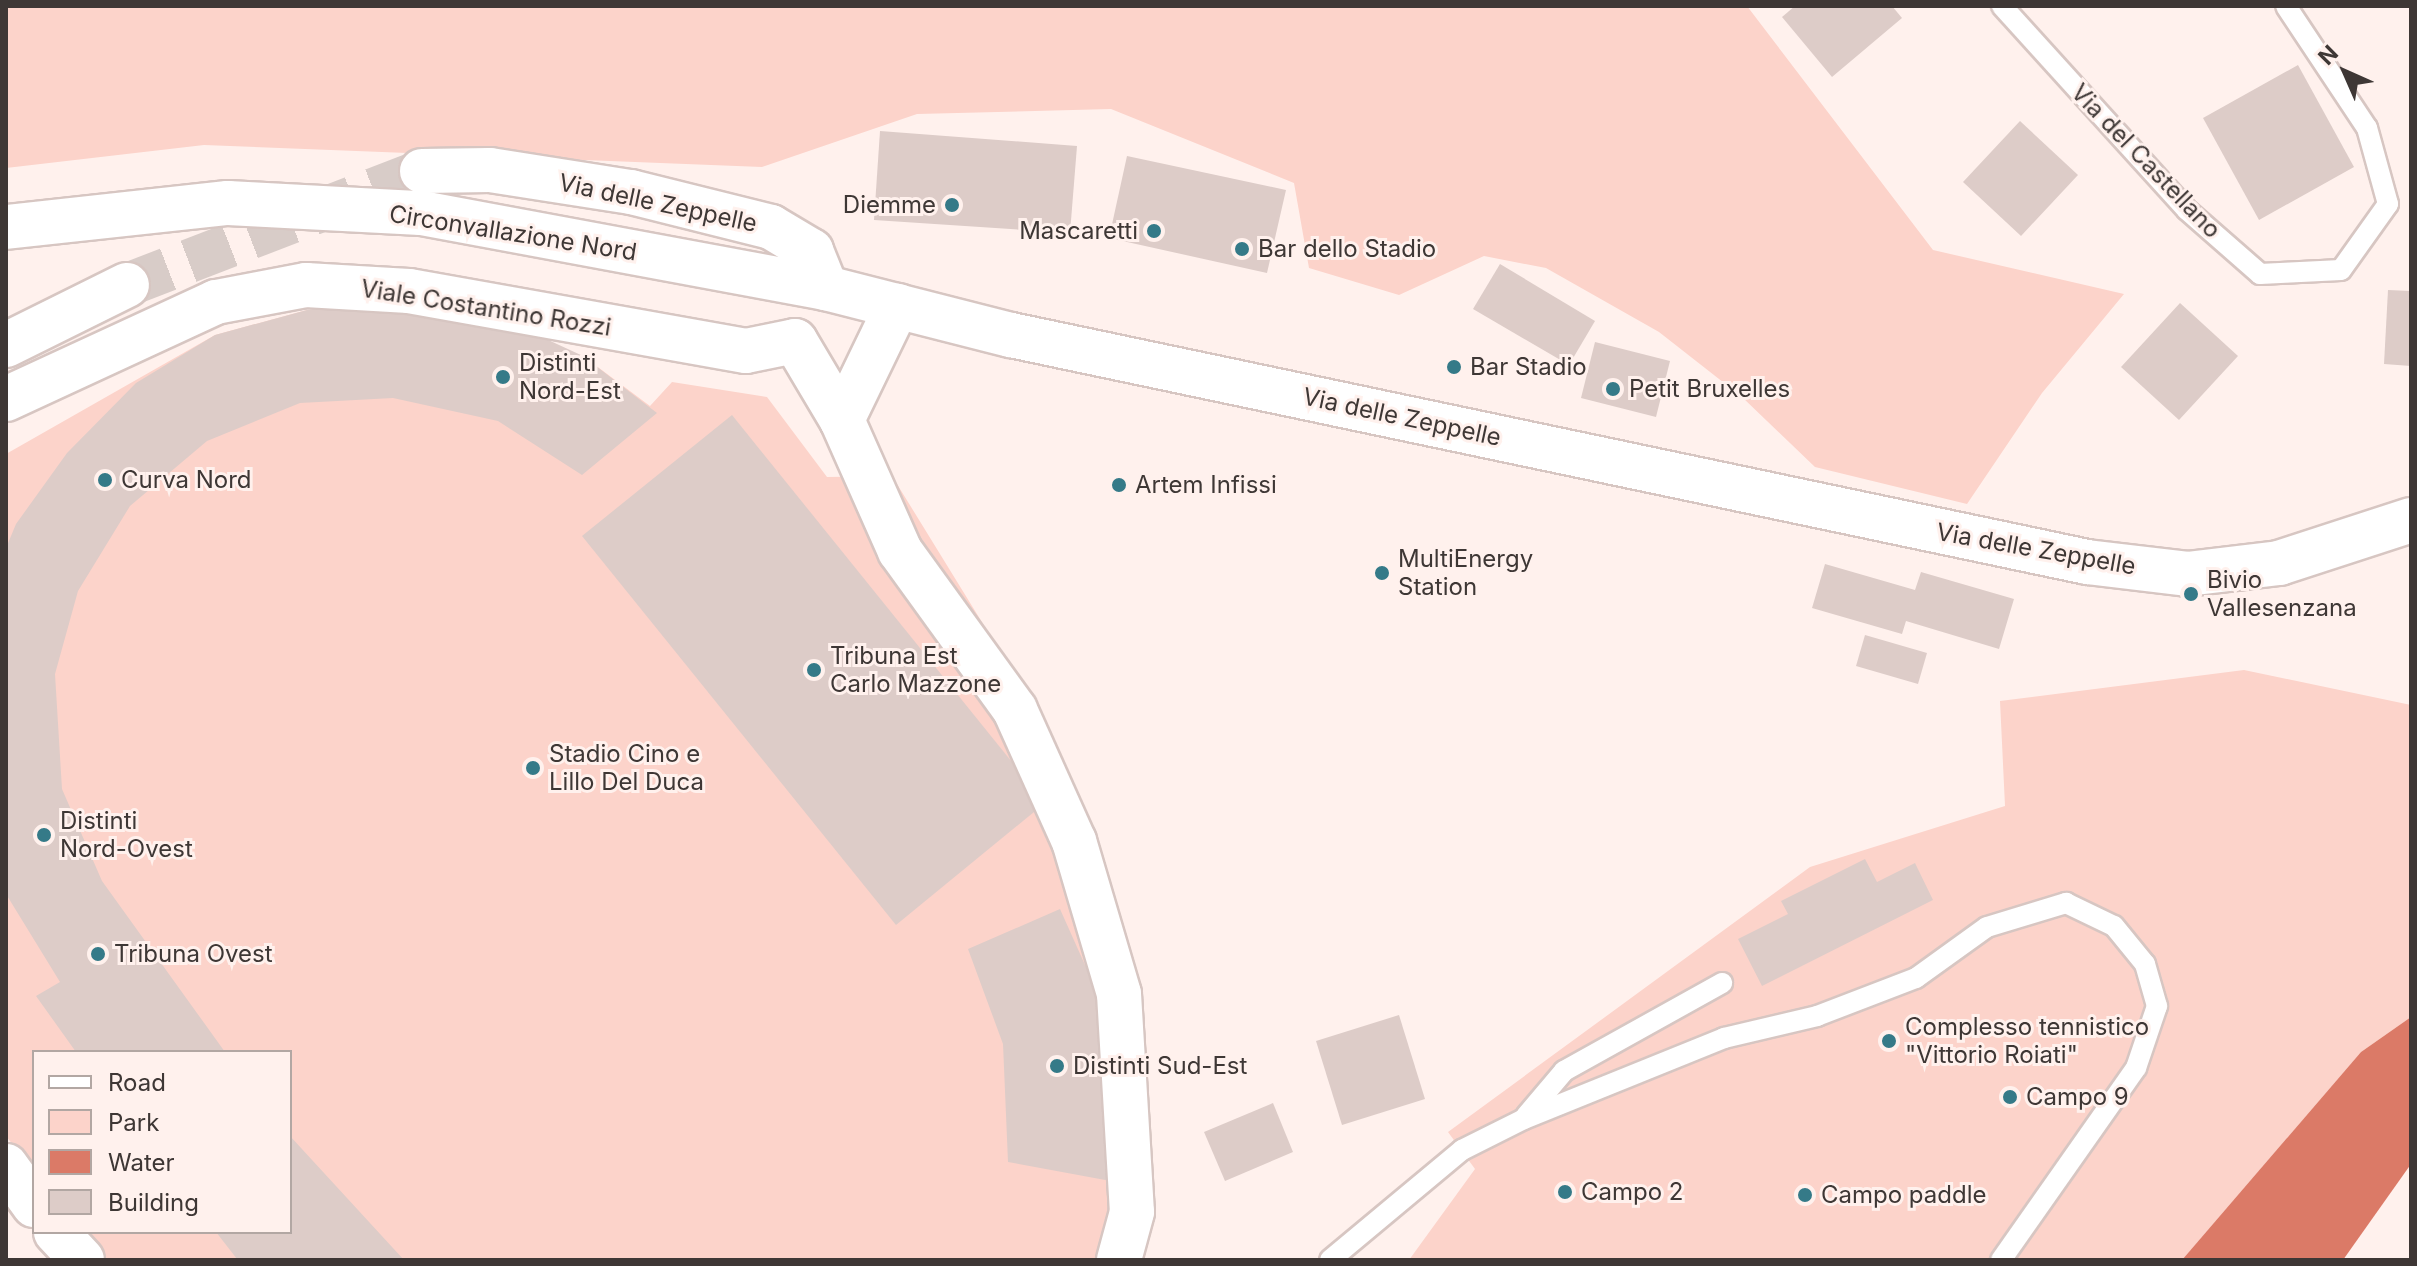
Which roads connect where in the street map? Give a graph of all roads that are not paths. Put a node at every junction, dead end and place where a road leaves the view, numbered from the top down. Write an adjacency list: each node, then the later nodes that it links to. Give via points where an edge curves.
1 (2002, 6): 2 (lane, Via del Castellano, via 2187,210 2260,274 2341,270 2388,204 2367,128)
2 (2286, 6)
3 (422, 171): 6 (street, Via delle Zeppelle, via 490,170 631,192 771,227 811,251)
4 (6, 227): 6 (street, Circonvallazione Nord, via 228,203 421,213)
5 (127, 285): 9 (street)
6 (826, 288): 7 (street, Via delle Zeppelle); 8 (street)
7 (897, 306): 11 (street); 12 (street, Via delle Zeppelle, via 1011,335 2087,562 2187,574 2279,563)
8 (795, 341): 10 (street, Viale Costantino Rozzi, via 746,351 409,291 306,285 216,302); 11 (street)
9 (6, 345)
10 (6, 399)
11 (842, 420): 19 (street, via 900,551 1015,710 1074,841 1119,994 1132,1212)
12 (2411, 520)
13 (1722, 983): 14 (lane, via 1564,1071)
14 (1524, 1119): 20 (lane, via 1462,1150); 21 (lane, via 1724,1038 1817,1016 1916,978 1987,927 2066,903 2114,926 2145,964 2157,1006 2136,1068)
15 (6, 1166): 16 (street)
16 (32, 1202)
17 (58, 1234): 18 (street)
18 (82, 1260)
19 (1119, 1260)
20 (1330, 1260)
21 (2001, 1260)

